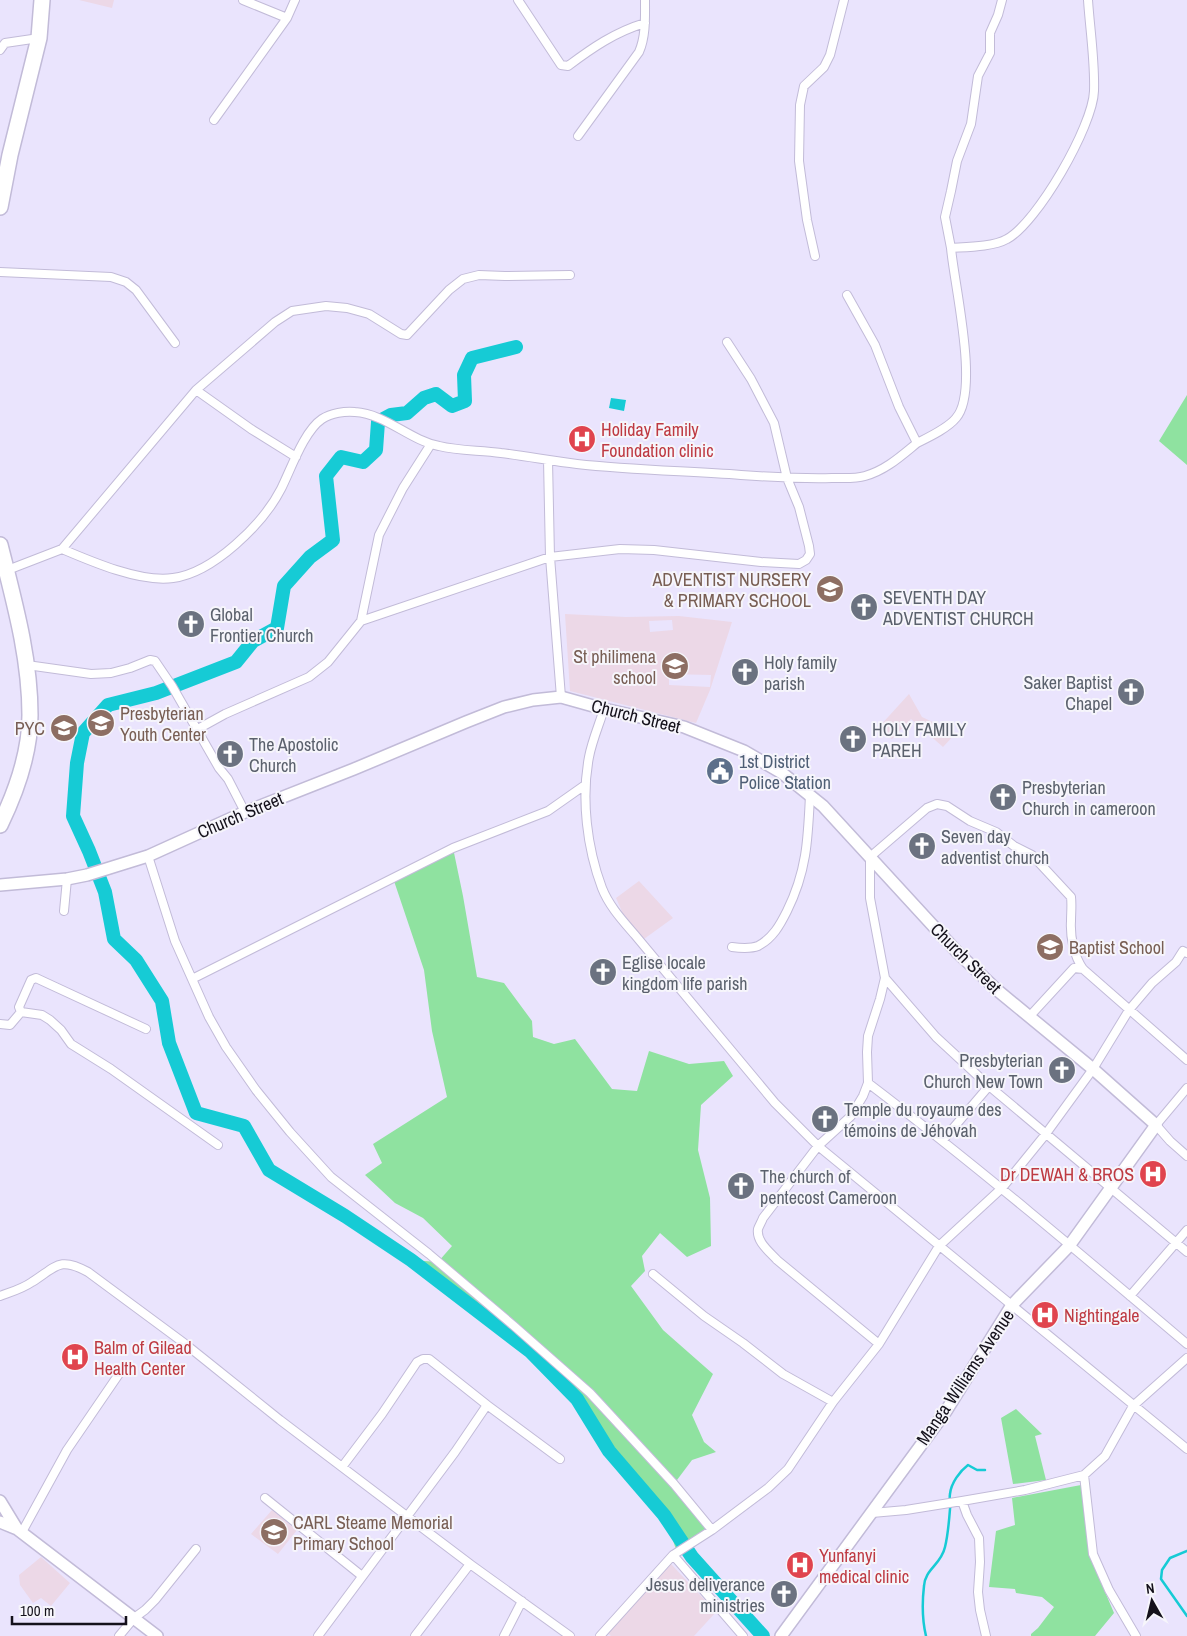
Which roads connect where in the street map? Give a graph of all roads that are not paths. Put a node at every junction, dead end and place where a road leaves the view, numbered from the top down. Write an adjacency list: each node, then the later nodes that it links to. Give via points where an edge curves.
1 (42, 0): 11 (highway)
2 (243, 0): 9 (street)
3 (295, 0): 9 (street)
4 (518, 0): 10 (street, via 564,66 605,39)
5 (645, 0): 10 (street)
6 (844, 0): 19 (street, via 830,55 824,67 804,86 800,106 799,161)
7 (1002, 0): 18 (street, via 990,33 990,53 978,76 971,124 957,161 945,218)
8 (1088, 0): 18 (street, via 1094,92 1088,118 1054,185 1020,230 1004,241)
9 (287, 18): 15 (street)
10 (645, 23): 16 (street, via 639,52)
11 (39, 38): 12 (street); 17 (highway)
12 (6, 43): 13 (street); 14 (street)
13 (0, 50)
14 (0, 58)
15 (214, 120)
16 (578, 136)
17 (0, 207)
18 (951, 248): 26 (street, via 966,351 965,391 957,418)
19 (815, 256)
20 (0, 272): 24 (street, via 111,277 126,282 136,290)
21 (570, 275): 25 (street, via 479,274 463,279 408,335 368,314 346,308 326,306 292,311)
22 (847, 295): 26 (street, via 875,345)
23 (727, 342): 30 (street, via 774,423)
24 (175, 343)
25 (196, 390): 28 (street); 32 (street)
26 (917, 442): 30 (street, via 883,470 863,477)
27 (431, 444): 28 (street, via 370,414 338,413 323,418 312,429); 29 (street); 35 (street, via 403,488 379,536)
28 (296, 457): 32 (street, via 280,492 260,520 217,559 190,573 172,578 142,576)
29 (548, 460): 30 (street); 33 (street)
30 (787, 478): 33 (street, via 809,546 810,554 799,564 646,550)
31 (0, 545): 34 (highway)
32 (62, 549): 34 (street)
33 (550, 556): 35 (street); 37 (street)
34 (3, 571): 36 (highway, via 19,620)
35 (361, 621): 39 (street, via 328,662 308,677)
36 (26, 666): 39 (street, via 90,674 155,661); 43 (highway, via 30,715 27,742 17,783)
37 (561, 697): 38 (main road, Church Street); 42 (main road, Church Street, via 504,707)
38 (604, 709): 40 (street, via 589,755); 41 (main road, Church Street, via 684,727 744,751)
39 (196, 730): 42 (street)
40 (585, 785): 53 (street, via 548,811 453,848); 68 (street, via 594,858 603,889 614,909 775,1103)
41 (810, 794): 45 (main road, Church Street); 49 (street, via 803,870 779,929 757,946)
42 (245, 812): 44 (main road, Church Street)
43 (0, 824)
44 (148, 856): 46 (main road, Church Street); 53 (street, via 175,941)
45 (870, 857): 51 (street, via 927,808 937,804 947,806 1032,855 1071,897 1074,948); 52 (street, via 870,898); 56 (main road, Church Street, via 958,953)
46 (67, 879): 47 (main road, Church Street); 48 (street)
47 (0, 885)
48 (64, 911)
49 (732, 947)
50 (1187, 953): 54 (street, via 1183,951)
51 (1083, 969): 54 (street); 56 (street, via 1074,968)
52 (885, 978): 61 (street, via 868,1036); 62 (street, via 936,1037)
53 (192, 980): 99 (street, via 226,1047 308,1154 331,1177 429,1254 590,1393)
54 (1129, 1010): 59 (street); 60 (street)
55 (22, 1012): 57 (street, via 10,1025); 58 (street, via 19,1007 31,980 36,978); 67 (street, via 42,1015 50,1020 71,1044)
56 (1029, 1017): 60 (main road, Church Street)
57 (0, 1024)
58 (146, 1029)
59 (1187, 1060)
60 (1093, 1069): 64 (main road, Church Street); 65 (street)
61 (868, 1083): 66 (street); 68 (street, via 851,1116)
62 (989, 1086): 65 (street); 66 (street)
63 (1187, 1088): 64 (street)
64 (1156, 1125): 69 (street); 71 (main road, Manga Williams Avenue)
65 (1045, 1135): 70 (street); 71 (street)
66 (943, 1140): 70 (street)
67 (218, 1145)
68 (818, 1146): 74 (street); 81 (street, via 764,1218 758,1230 759,1238 778,1260)
69 (1187, 1156)
70 (1002, 1188): 74 (street); 75 (street)
71 (1110, 1188): 73 (street); 75 (main road, Manga Williams Avenue)
72 (1187, 1230): 73 (street)
73 (1177, 1243): 76 (street); 79 (street)
74 (939, 1246): 80 (street); 81 (street)
75 (1069, 1246): 79 (street); 80 (main road, Manga Williams Avenue)
76 (1187, 1252)
77 (653, 1274): 85 (street, via 782,1374)
78 (0, 1296): 90 (street, via 25,1286 54,1266 76,1266 184,1342)
79 (1130, 1296): 82 (street)
80 (1012, 1305): 87 (street); 95 (main road, Manga Williams Avenue, via 946,1411)
81 (879, 1344): 85 (street)
82 (1187, 1344)
83 (1187, 1358): 87 (street)
84 (121, 1371): 98 (street, via 67,1450)
85 (833, 1402): 99 (street, via 788,1469)
86 (487, 1405): 89 (street); 90 (street, via 429,1359 423,1359 417,1362); 96 (street)
87 (1133, 1406): 88 (street); 91 (street, via 1105,1456)
88 (1187, 1449)
89 (560, 1459)
90 (342, 1466): 96 (street)
91 (1084, 1475): 94 (street, via 1034,1488); 116 (street, via 1093,1554)
92 (265, 1498): 103 (street)
93 (0, 1501): 98 (main road)
94 (954, 1502): 95 (street); 115 (street, via 967,1515 979,1538 978,1592)
95 (872, 1512): 114 (main road, Manga Williams Avenue)
96 (407, 1515): 102 (street); 103 (street)
97 (0, 1522): 98 (main road)
98 (19, 1530): 105 (main road)
99 (712, 1530): 101 (street)
100 (196, 1548): 105 (street, via 154,1600)
101 (675, 1553): 112 (street); 113 (street)
102 (470, 1564): 104 (street); 109 (street)
103 (362, 1576): 108 (street)
104 (522, 1601): 110 (street); 111 (street)
105 (134, 1618): 106 (street); 107 (main road)
106 (120, 1636)
107 (158, 1636)
108 (318, 1636)
109 (416, 1636)
110 (504, 1636)
111 (570, 1636)
112 (600, 1636)
113 (743, 1636)
114 (781, 1636)
115 (986, 1636)
116 (1136, 1636)

